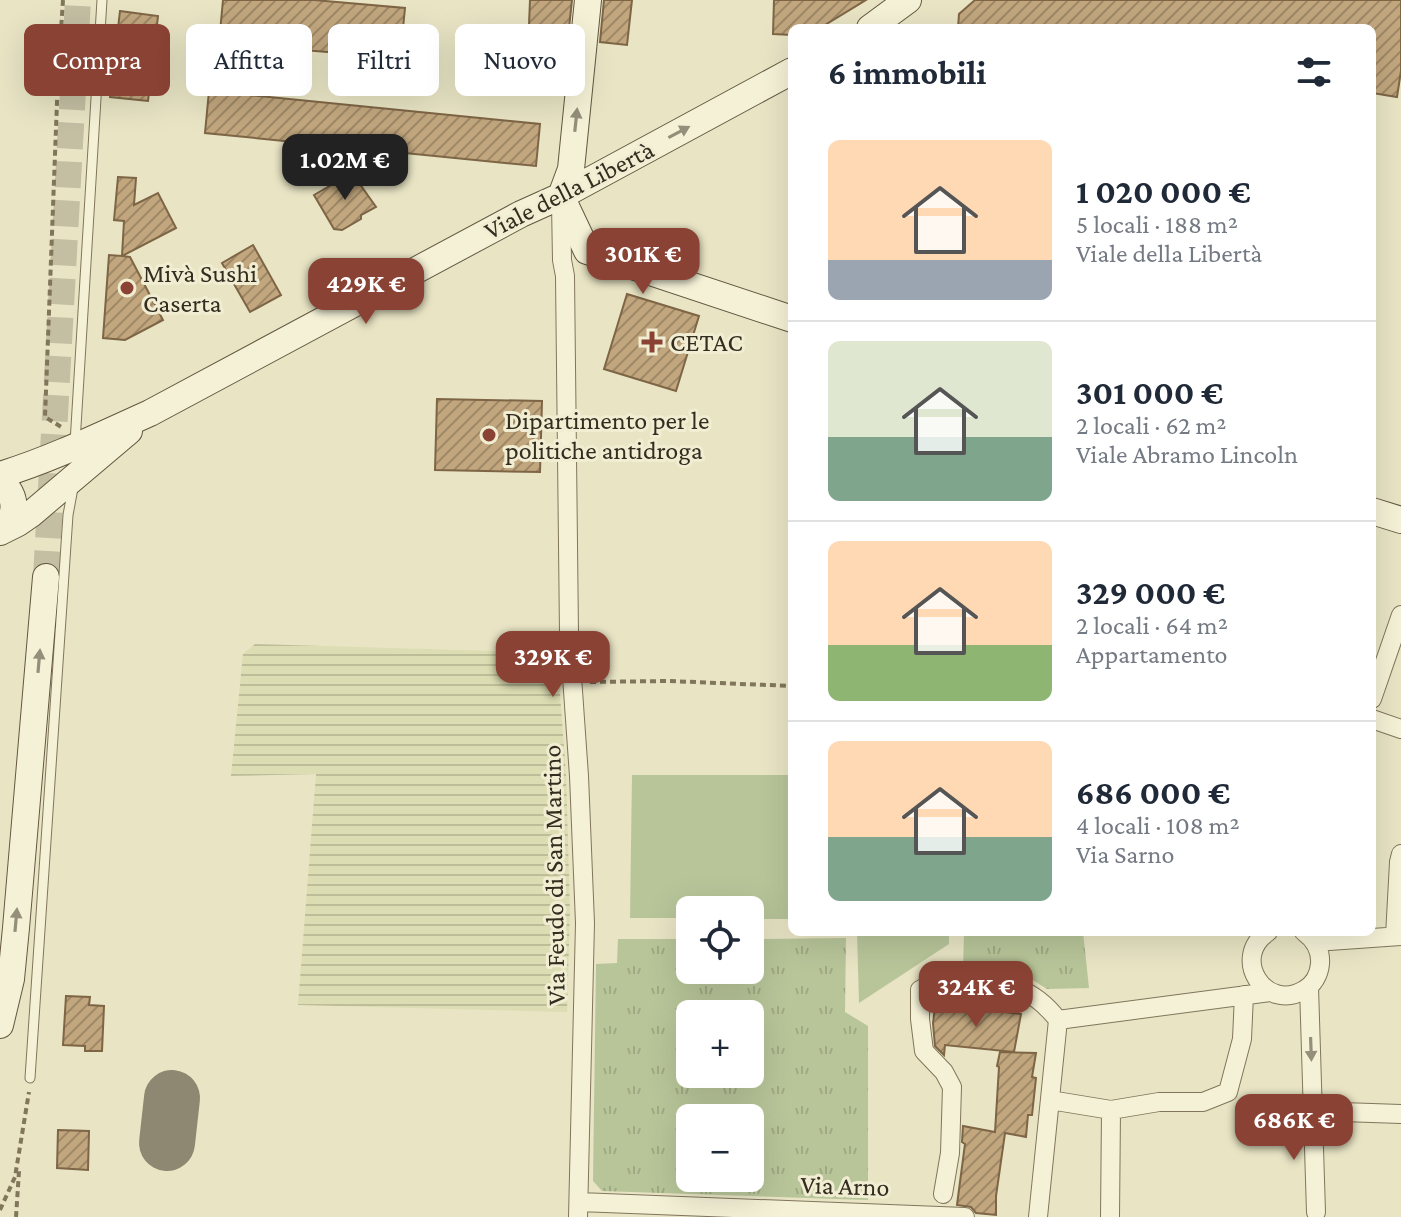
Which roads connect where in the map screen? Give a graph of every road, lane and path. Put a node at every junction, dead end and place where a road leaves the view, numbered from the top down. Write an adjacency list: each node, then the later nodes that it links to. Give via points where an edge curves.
1 (63, 0): 10 (path, via 45,417)
2 (102, 0): 10 (lane)
3 (588, 0): 7 (street, one-way to 3, via 571,169)
4 (908, 0): 5 (street)
5 (875, 24)
6 (788, 73): 7 (street, Viale della Libertà, one-way to 6)
7 (561, 196): 8 (street, via 587,251); 9 (street, Viale della Libertà); 18 (street, Via Feudo di San Martino)
8 (788, 318)
9 (150, 413): 10 (street, Viale della Libertà); 11 (street)
10 (75, 441): 12 (street, Viale della Libertà)
11 (75, 477): 15 (street); 32 (lane, via 68,515)
12 (0, 478): 15 (street, via 15,507)
13 (1376, 512): 14 (street)
14 (1401, 520)
15 (0, 532)
16 (46, 577): 31 (street, one-way to 16, via 12,966)
17 (1401, 615): 20 (street)
18 (573, 682): 19 (path); 40 (street, Via Feudo di San Martino, via 585,923)
19 (788, 686)
20 (1376, 687)
21 (1376, 720): 22 (street)
22 (1401, 729)
23 (1401, 854): 25 (street)
24 (1262, 936): 28 (street, via 1251,966)
25 (1398, 936): 26 (street)
26 (1310, 937): 27 (street, via 1320,961)
27 (1309, 987): 28 (street, via 1290,996); 35 (street, one-way to 35)
28 (1270, 992): 29 (street)
29 (1244, 995): 30 (street); 34 (street, via 1242,1039 1228,1092 1203,1102)
30 (1058, 1020): 33 (street); 38 (street, via 1046,1004 1009,985 932,983 920,990 924,1051 952,1087)
31 (0, 1025)
32 (30, 1078): 37 (path)
33 (1050, 1100): 34 (street); 44 (street)
34 (1111, 1110): 45 (street)
35 (1313, 1111): 36 (street); 41 (street)
36 (1401, 1114)
37 (20, 1151): 39 (path); 42 (path)
38 (943, 1194)
39 (0, 1210)
40 (578, 1210): 43 (street, Via Arno)
41 (1316, 1212)
42 (16, 1217)
43 (965, 1217)
44 (1038, 1217)
45 (1110, 1217)

